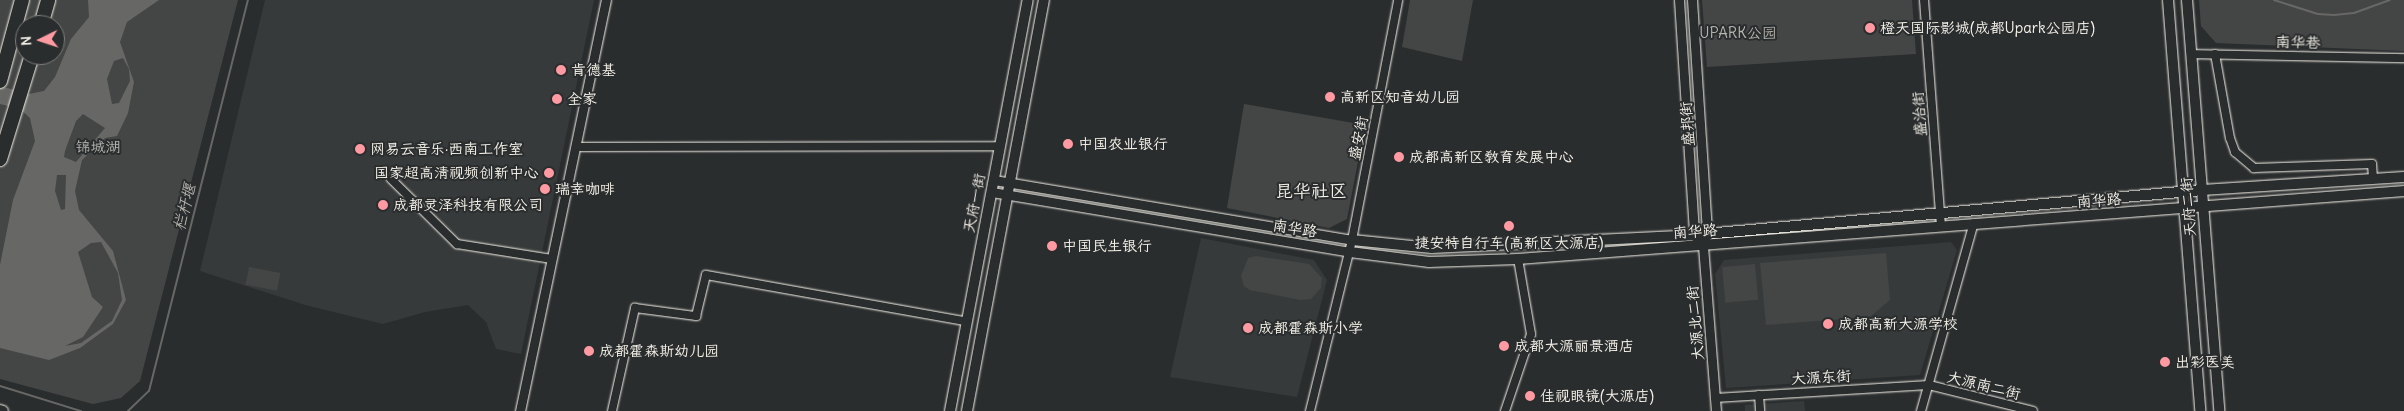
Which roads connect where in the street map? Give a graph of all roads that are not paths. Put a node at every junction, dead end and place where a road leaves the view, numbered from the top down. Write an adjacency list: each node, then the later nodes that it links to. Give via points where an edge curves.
1 (13, 0): 21 (highway)
2 (22, 0): 21 (highway)
3 (38, 0): 14 (highway)
4 (48, 0): 15 (highway)
5 (606, 0): 23 (street)
6 (1028, 0): 22 (main road, 天府一街)
7 (1044, 0): 30 (main road)
8 (1398, 0): 43 (street, 盛安街)
9 (1679, 0): 41 (street, 盛邦街)
10 (1692, 0): 42 (street, 盛邦街)
11 (1924, 0): 38 (street, 盛治街)
12 (2168, 0): 34 (main road, 天府二街)
13 (2187, 0): 16 (main road, 天府二街)
14 (34, 15)
15 (44, 15)
16 (2191, 54): 17 (street, 南华巷); 31 (main road, 天府二街)
17 (2216, 54): 18 (street, 南华巷); 28 (street, via 2230,138 2235,152 2254,168 2372,164)
18 (2404, 58)
19 (22, 65): 24 (highway)
20 (29, 65): 25 (highway)
21 (0, 80)
22 (1000, 146): 23 (street); 29 (main road, 天府一街)
23 (576, 147): 47 (street)
24 (0, 153)
25 (0, 159)
26 (2404, 177): 28 (main road, 南华路)
27 (391, 179): 47 (street, via 457,244)
28 (2373, 179): 31 (main road, 南华路)
29 (994, 180): 30 (street); 33 (main road, 天府一街)
30 (1011, 183): 35 (main road); 43 (street)
31 (2202, 190): 34 (main road, 南华路); 36 (main road, 天府二街)
32 (2404, 191): 36 (main road, 南华路)
33 (992, 192): 35 (street, 南华路); 48 (main road, 天府一街)
34 (2183, 192): 37 (main road, 天府二街); 38 (main road, 南华路)
35 (1008, 195): 45 (street, 南华路); 55 (main road)
36 (2203, 207): 37 (main road, 南华路); 63 (main road, 天府二街)
37 (2184, 209): 39 (main road, 南华路); 62 (main road, 天府二街)
38 (1940, 214): 40 (street, 盛治街); 42 (main road, 南华路)
39 (1974, 223): 40 (main road, 南华路); 49 (street)
40 (1941, 226): 44 (main road, 南华路)
41 (1694, 234): 42 (main road, 南华路); 43 (main road, 南华路, via 1432,248); 44 (street)
42 (1707, 234): 44 (street, 盛邦街)
43 (1352, 240): 45 (street, 盛安街)
44 (1703, 246): 46 (main road, 南华路); 51 (street, 大源北二街)
45 (1350, 252): 46 (main road, 南华路, via 1429,262); 56 (street, 盛安街)
46 (1518, 258): 57 (street, via 1531,334)
47 (552, 259): 52 (street)
48 (965, 321): 53 (street, via 706,275 696,316 635,308); 54 (main road, 天府一街)
49 (1928, 385): 50 (street, 大源东街); 60 (street); 61 (street, 大源南二街)
50 (1759, 395): 51 (street, 大源东街); 59 (street)
51 (1715, 398): 58 (street, 大源北二街)
52 (520, 411)
53 (612, 411)
54 (950, 411)
55 (967, 411)
56 (1310, 411)
57 (1506, 411)
58 (1716, 411)
59 (1760, 411)
60 (1921, 411)
61 (2034, 411)
62 (2200, 411)
63 (2219, 411)

